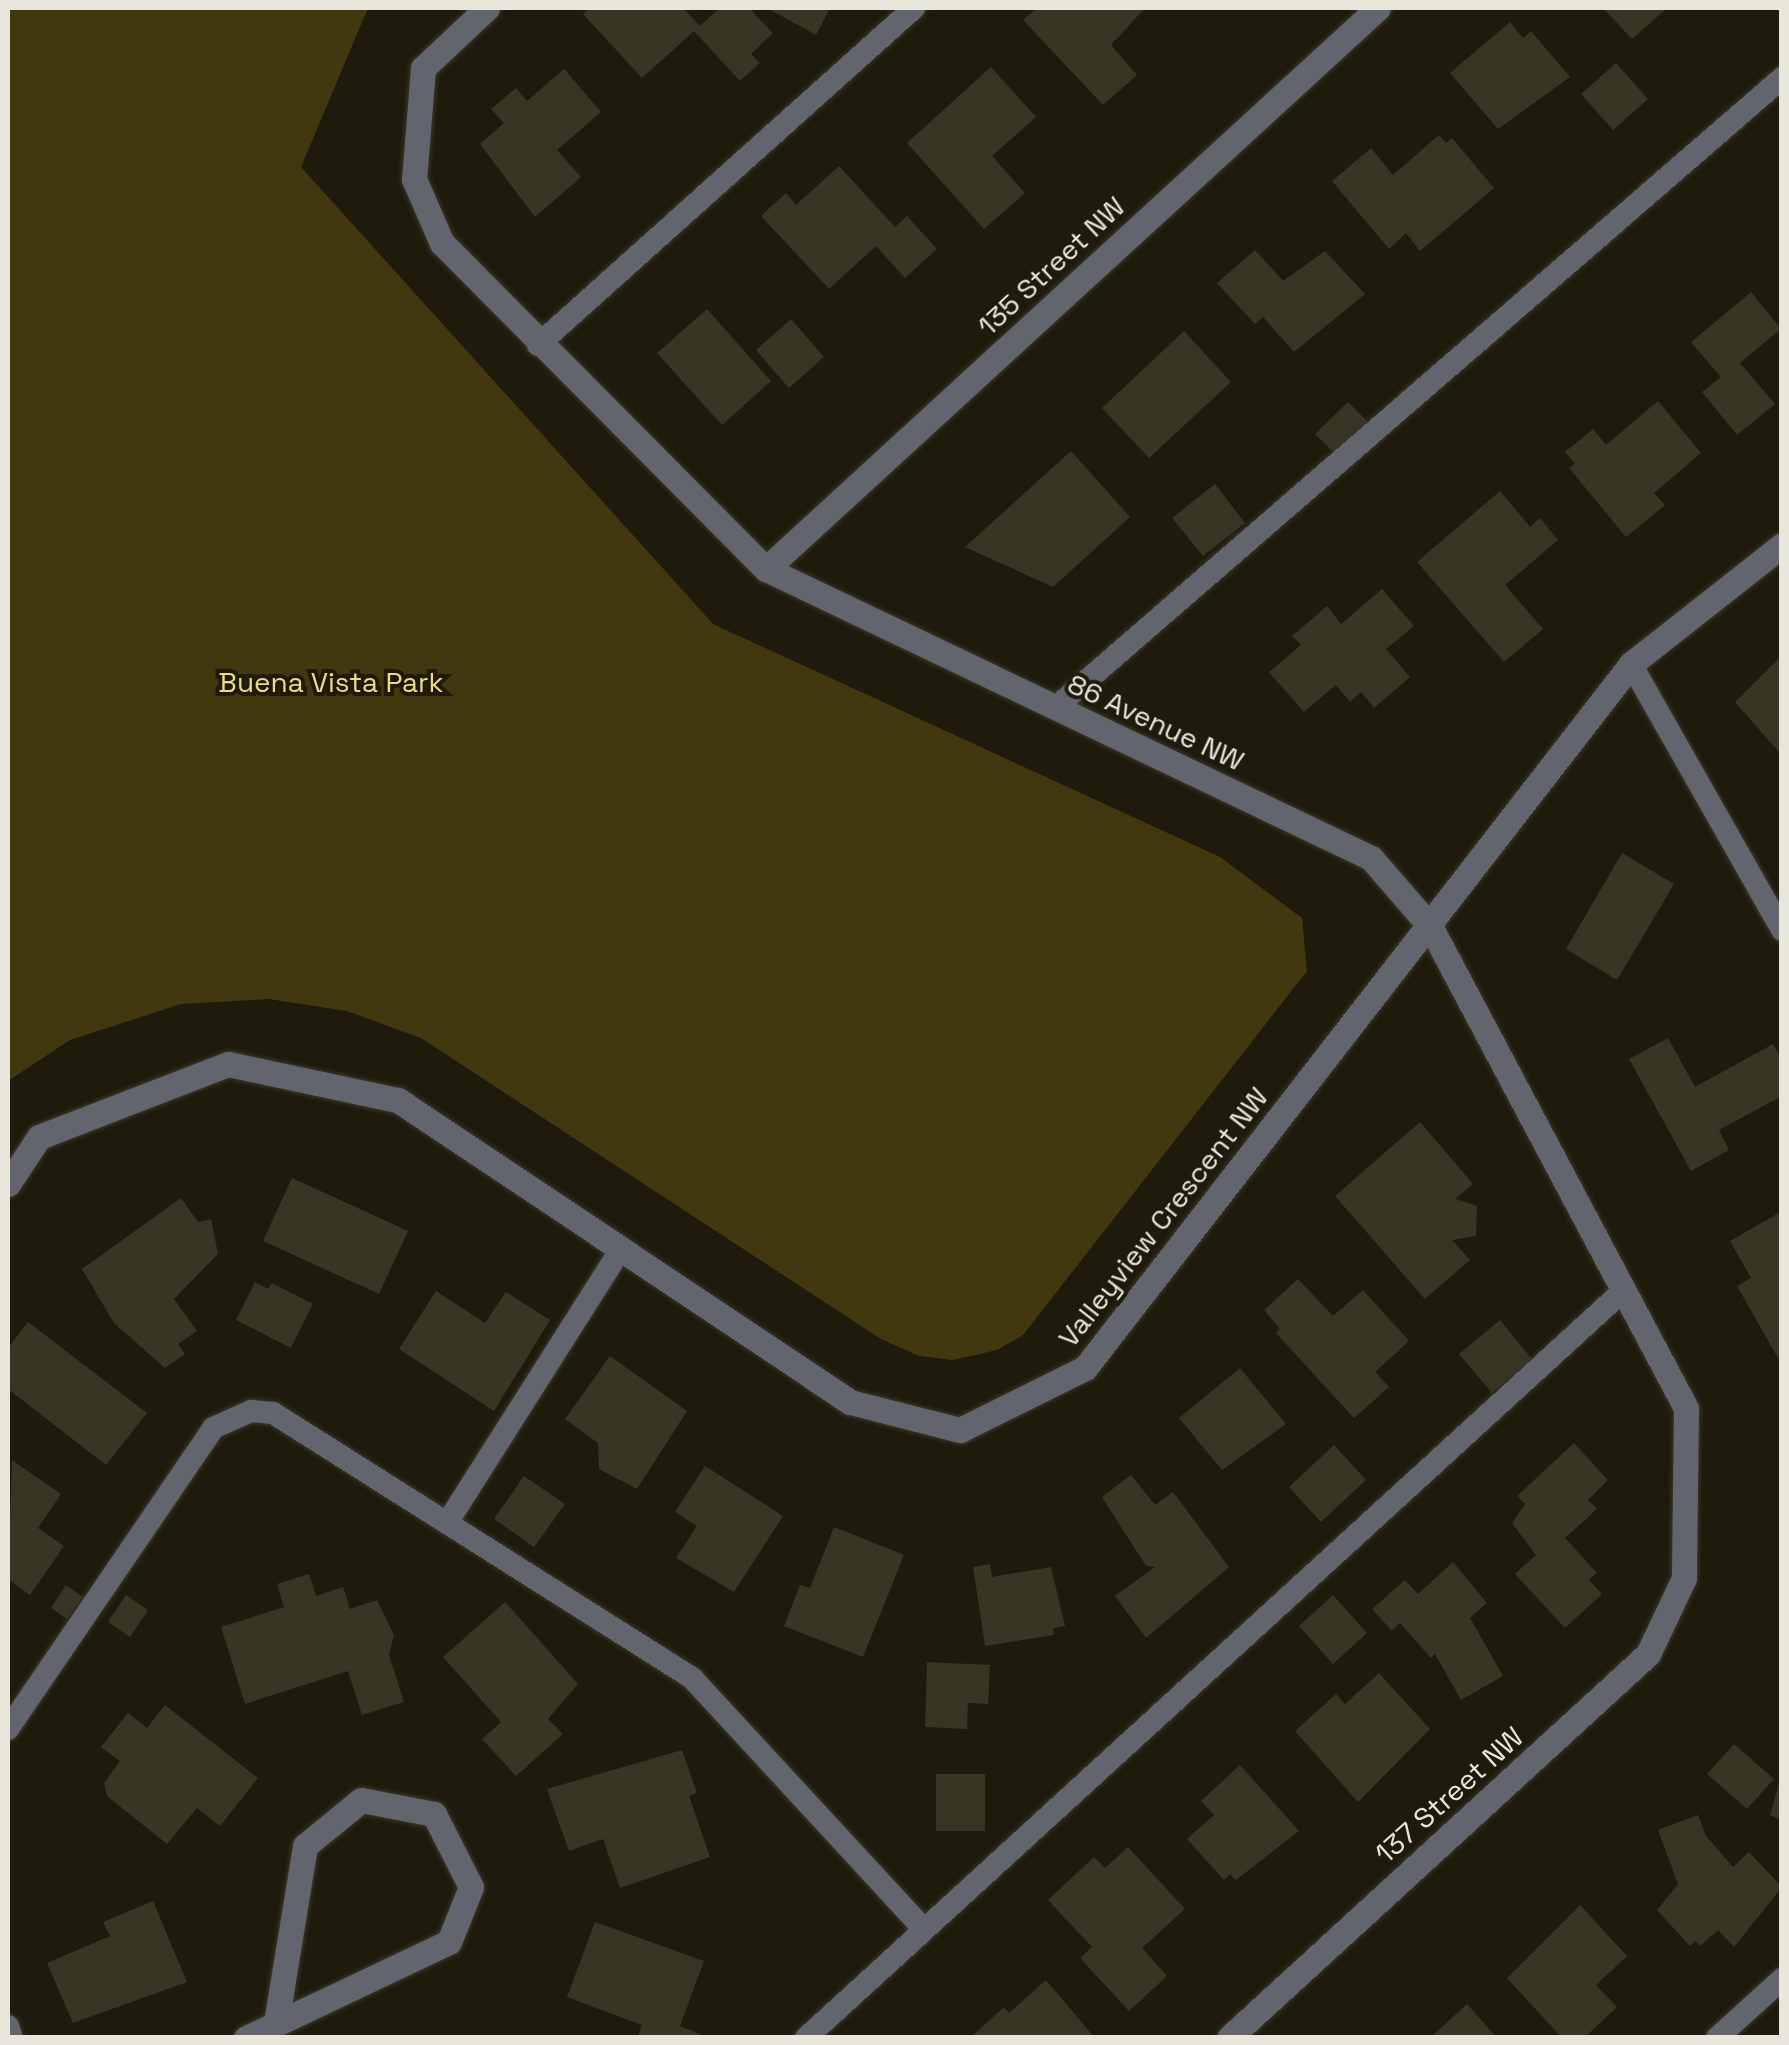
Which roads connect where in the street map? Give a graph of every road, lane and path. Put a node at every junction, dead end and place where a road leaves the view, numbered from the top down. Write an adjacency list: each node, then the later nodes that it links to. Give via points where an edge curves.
1 (487, 8): 5 (street, 86 Avenue NW, via 424,68 414,178 442,244)
2 (914, 8): 5 (lane)
3 (1378, 8): 7 (street, 135 Street NW)
4 (1782, 78): 9 (lane)
5 (538, 345): 7 (street, 86 Avenue NW)
6 (1782, 545): 8 (street, Valleyview Crescent NW)
7 (766, 570): 9 (street, 86 Avenue NW)
8 (1630, 664): 10 (street, Valleyview Crescent NW); 11 (lane)
9 (1055, 708): 10 (street, 86 Avenue NW, via 1372,858)
10 (1430, 926): 13 (street, Valleyview Crescent NW, via 1085,1368 960,1430 850,1402); 14 (street, 86 Avenue NW)
11 (1782, 930)
12 (8, 1184): 13 (street, Valleyview Crescent NW, via 39,1137 228,1064 398,1100)
13 (621, 1249): 15 (lane)
14 (1624, 1290): 16 (street, 86 Avenue NW, via 1686,1408); 18 (lane)
15 (446, 1523): 17 (lane, via 272,1413 228,1418 213,1428); 18 (lane, via 693,1678)
16 (1684, 1578): 25 (street, 137 Street NW, via 1648,1654)
17 (8, 1728)
18 (924, 1929): 24 (lane)
19 (1782, 1979): 26 (lane)
20 (276, 2024): 20 (street, via 448,1942 471,1887 434,1814 361,1800 305,1846); 23 (street)
21 (8, 2026): 22 (lane)
22 (12, 2038)
23 (246, 2038)
24 (806, 2038)
25 (1229, 2038)
26 (1717, 2038)

